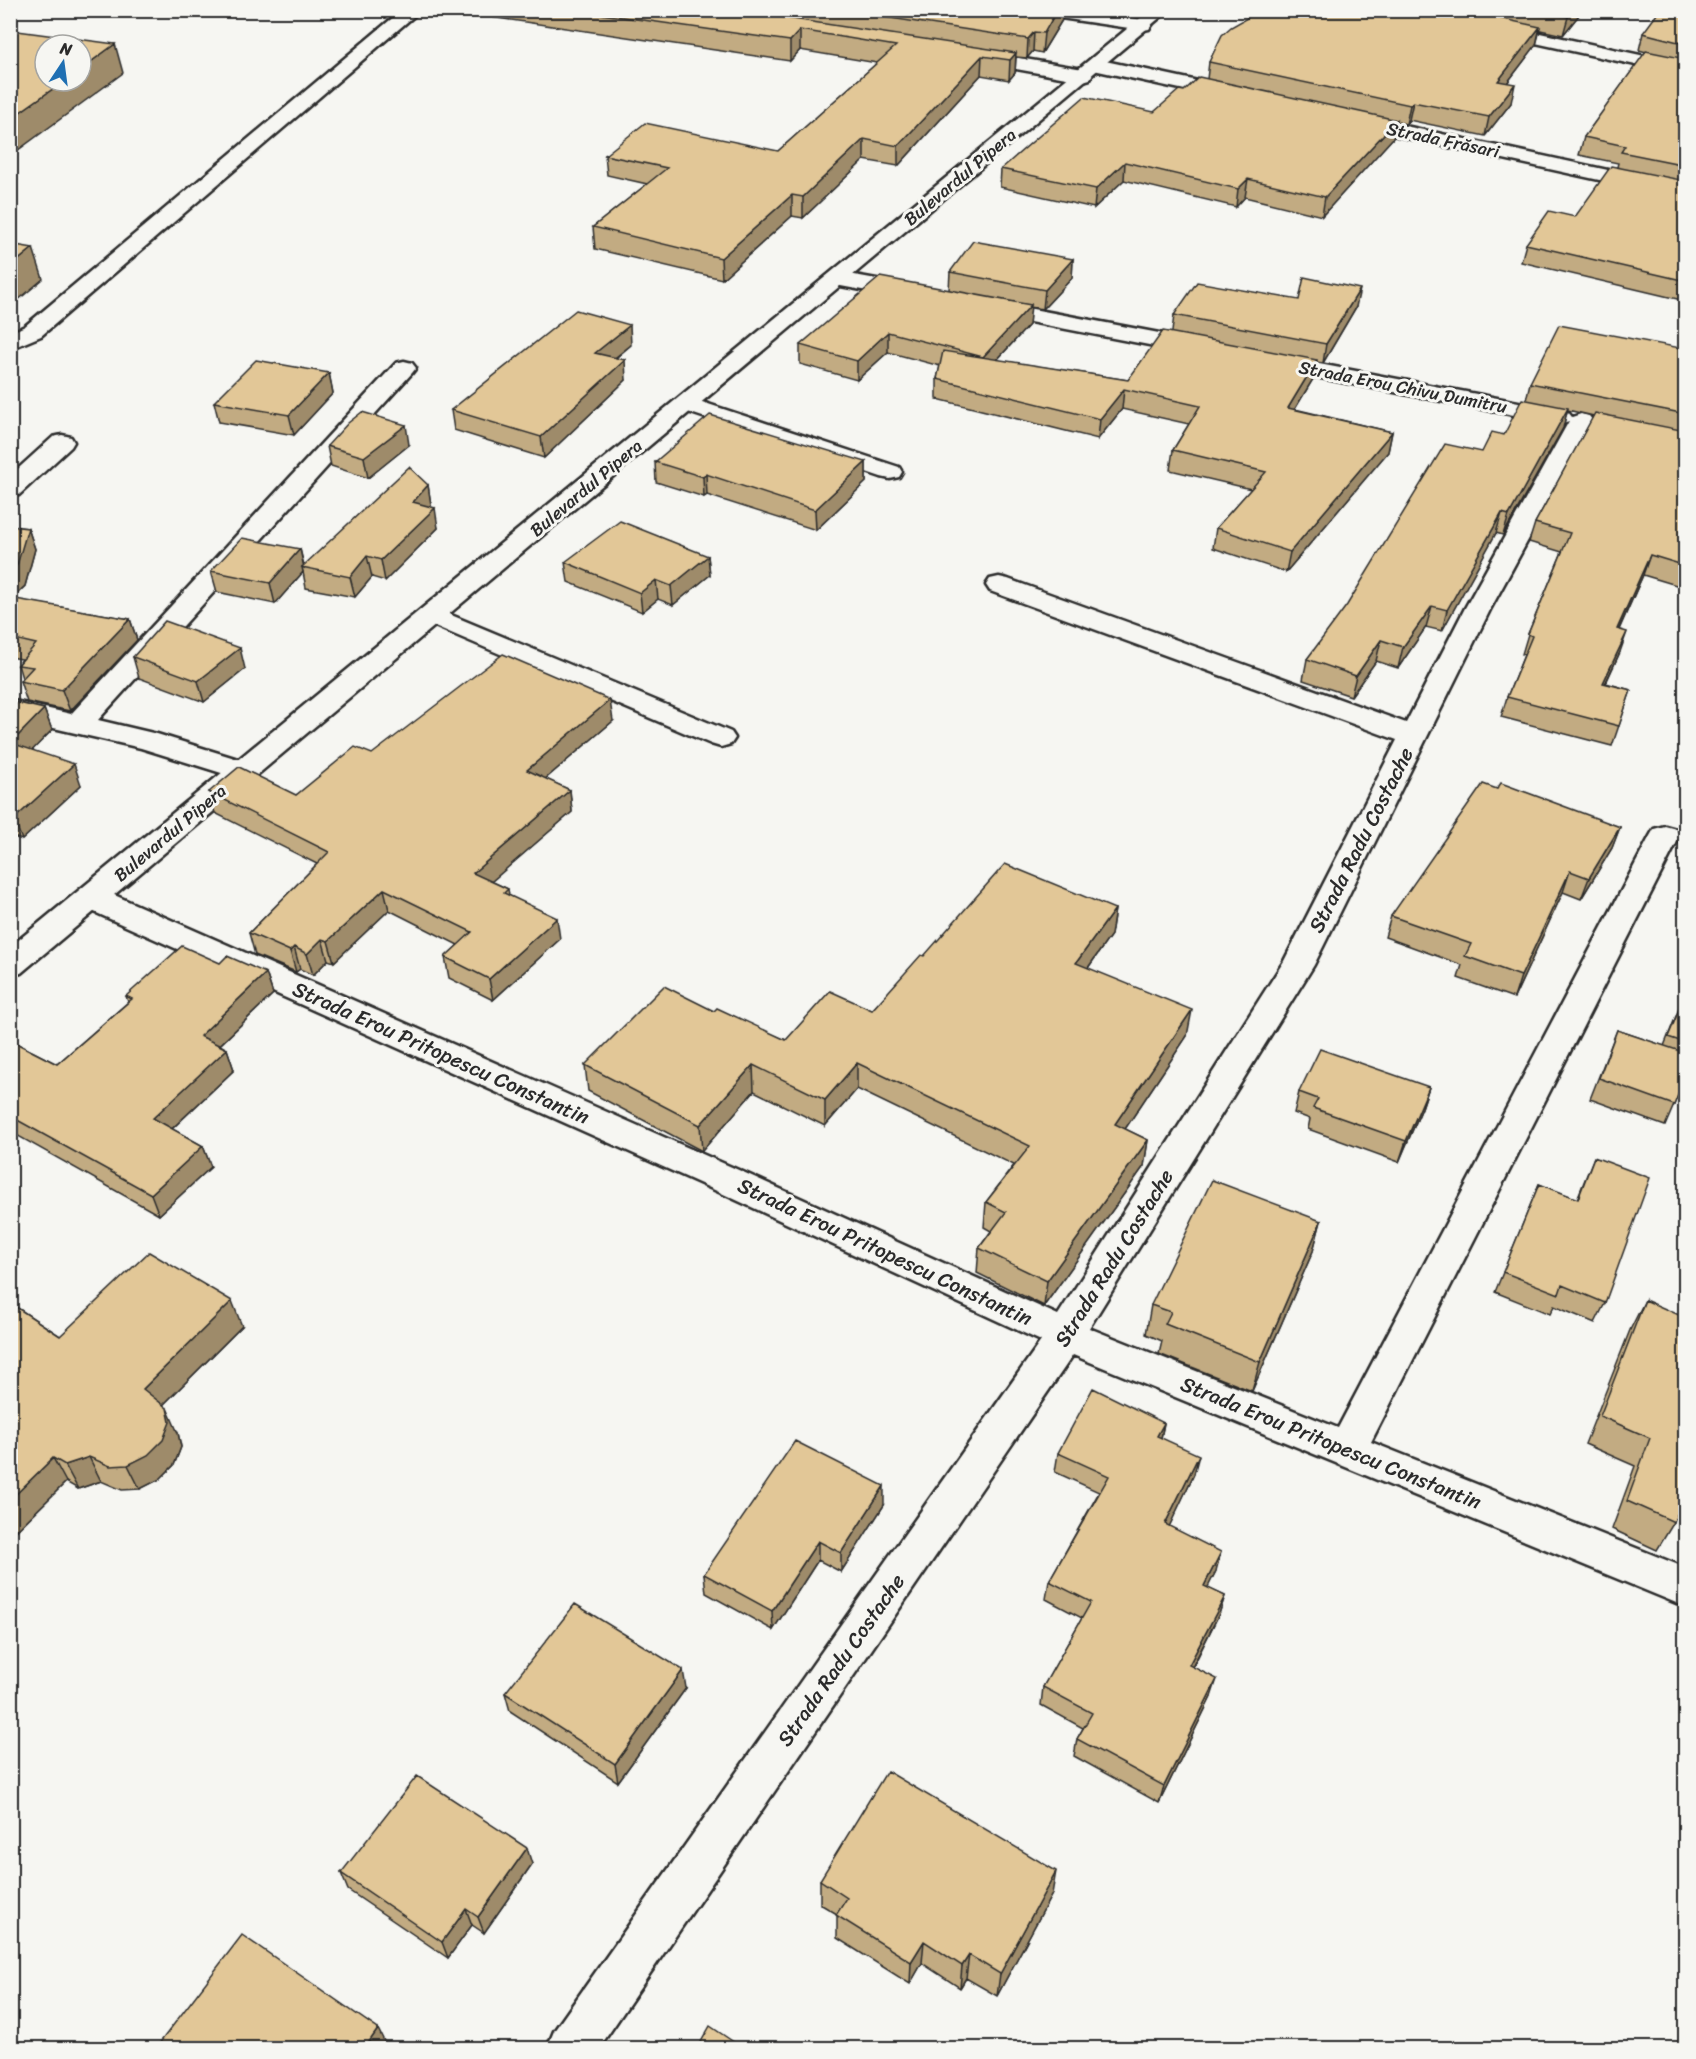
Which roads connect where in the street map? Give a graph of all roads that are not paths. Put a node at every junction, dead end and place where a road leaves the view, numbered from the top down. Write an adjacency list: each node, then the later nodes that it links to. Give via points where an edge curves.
1 (413, 10): 14 (street, via 33,331)
2 (1040, 10): 4 (street)
3 (1407, 10): 7 (street)
4 (1152, 18): 6 (street, Bulevardul Pipera)
5 (952, 53): 6 (street)
6 (1089, 70): 8 (street); 11 (street, Bulevardul Pipera)
7 (1686, 70)
8 (1256, 99)
9 (1337, 117): 10 (street, Strada Frăsari)
10 (1686, 193)
11 (838, 279): 12 (street); 18 (street, Bulevardul Pipera)
12 (930, 296)
13 (965, 303): 15 (street)
14 (10, 342)
15 (1221, 352)
16 (1256, 359): 19 (street, Strada Erou Chivu Dumitru)
17 (404, 368): 26 (street)
18 (687, 404): 21 (street); 24 (street, Bulevardul Pipera)
19 (1592, 423): 27 (street, Strada Radu Costache, via 1478,608)
20 (62, 442): 22 (street)
21 (890, 472)
22 (10, 490)
23 (999, 585): 27 (street)
24 (432, 615): 28 (street); 29 (street, Bulevardul Pipera)
25 (10, 709): 26 (street)
26 (78, 724): 29 (street)
27 (1414, 736): 33 (street, Strada Radu Costache, via 1298,965)
28 (721, 738)
29 (244, 771): 31 (street, Bulevardul Pipera)
30 (1665, 836): 34 (street)
31 (92, 898): 32 (street, Bulevardul Pipera); 33 (street, Strada Erou Pritopescu Constantin)
32 (10, 965)
33 (1065, 1335): 34 (street, Strada Erou Pritopescu Constantin); 36 (street, Strada Radu Costache)
34 (1347, 1449): 35 (street, Strada Erou Pritopescu Constantin)
35 (1686, 1588)
36 (571, 2049)

